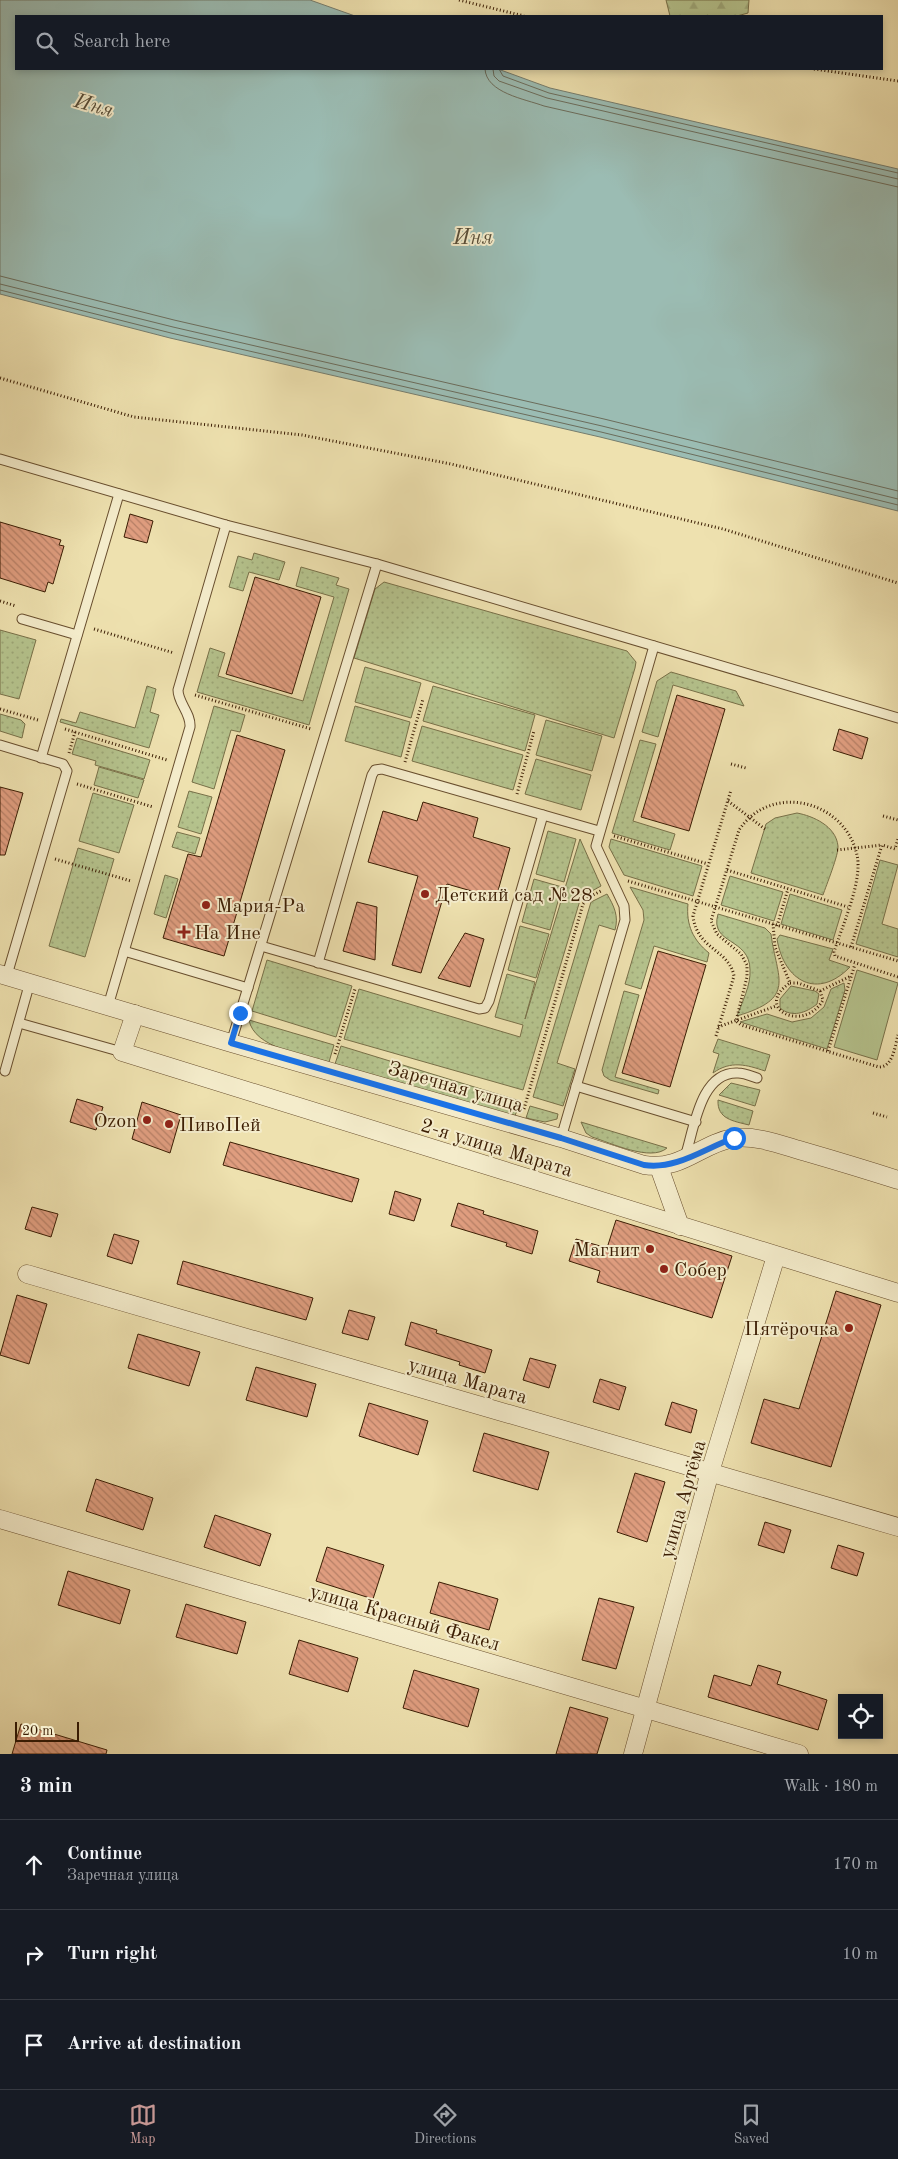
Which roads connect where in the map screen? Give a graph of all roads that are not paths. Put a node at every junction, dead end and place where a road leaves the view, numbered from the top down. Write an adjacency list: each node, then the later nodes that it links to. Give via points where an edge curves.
1 (0, 459): 2 (lane)
2 (119, 494): 3 (lane); 6 (lane)
3 (226, 525): 4 (lane); 14 (lane, via 178,690 191,721)
4 (377, 564): 7 (lane); 13 (lane)
5 (22, 619): 6 (lane)
6 (77, 635): 10 (lane)
7 (654, 646): 8 (lane); 12 (lane)
8 (898, 718)
9 (0, 746): 10 (lane)
10 (41, 758): 16 (lane, via 65,766 67,771)
11 (542, 815): 12 (lane); 15 (lane, via 485,1008); 15 (lane, via 382,769 375,770)
12 (599, 831): 26 (lane, via 596,846 626,912)
13 (261, 946): 15 (lane); 18 (lane)
14 (124, 951): 18 (lane); 19 (lane)
15 (318, 963)
16 (4, 975): 17 (street, Заречная улица)
17 (30, 982): 19 (street, Заречная улица); 21 (lane)
18 (248, 988): 22 (lane)
19 (108, 1006): 20 (street, Заречная улица)
20 (135, 1014): 22 (street, Заречная улица); 23 (street)
21 (19, 1023): 23 (lane); 24 (lane)
22 (231, 1043): 28 (street, Заречная улица)
23 (122, 1052): 32 (street, 2-я улица Марата)
24 (5, 1072)
25 (757, 1078): 27 (lane, via 738,1073 714,1080 706,1090)
26 (576, 1086): 27 (lane); 28 (lane)
27 (696, 1122): 29 (lane)
28 (561, 1138): 30 (street, Заречная улица)
29 (685, 1160): 30 (street, Заречная улица); 31 (street, Заречная улица, via 734,1138 752,1139)
30 (659, 1167): 32 (street)
31 (898, 1180)
32 (680, 1226): 33 (street, 2-я улица Марата)
33 (776, 1256): 35 (street, 2-я улица Марата); 36 (street, улица Артёма)
34 (27, 1274): 36 (street, улица Марата)
35 (898, 1293)
36 (710, 1472): 38 (street, улица Марата); 39 (street, улица Артёма)
37 (0, 1519): 39 (street, улица Красный Факел)
38 (898, 1526)
39 (646, 1710): 40 (street, улица Артёма); 41 (street, улица Красный Факел)
40 (634, 1754)
41 (799, 1754)

